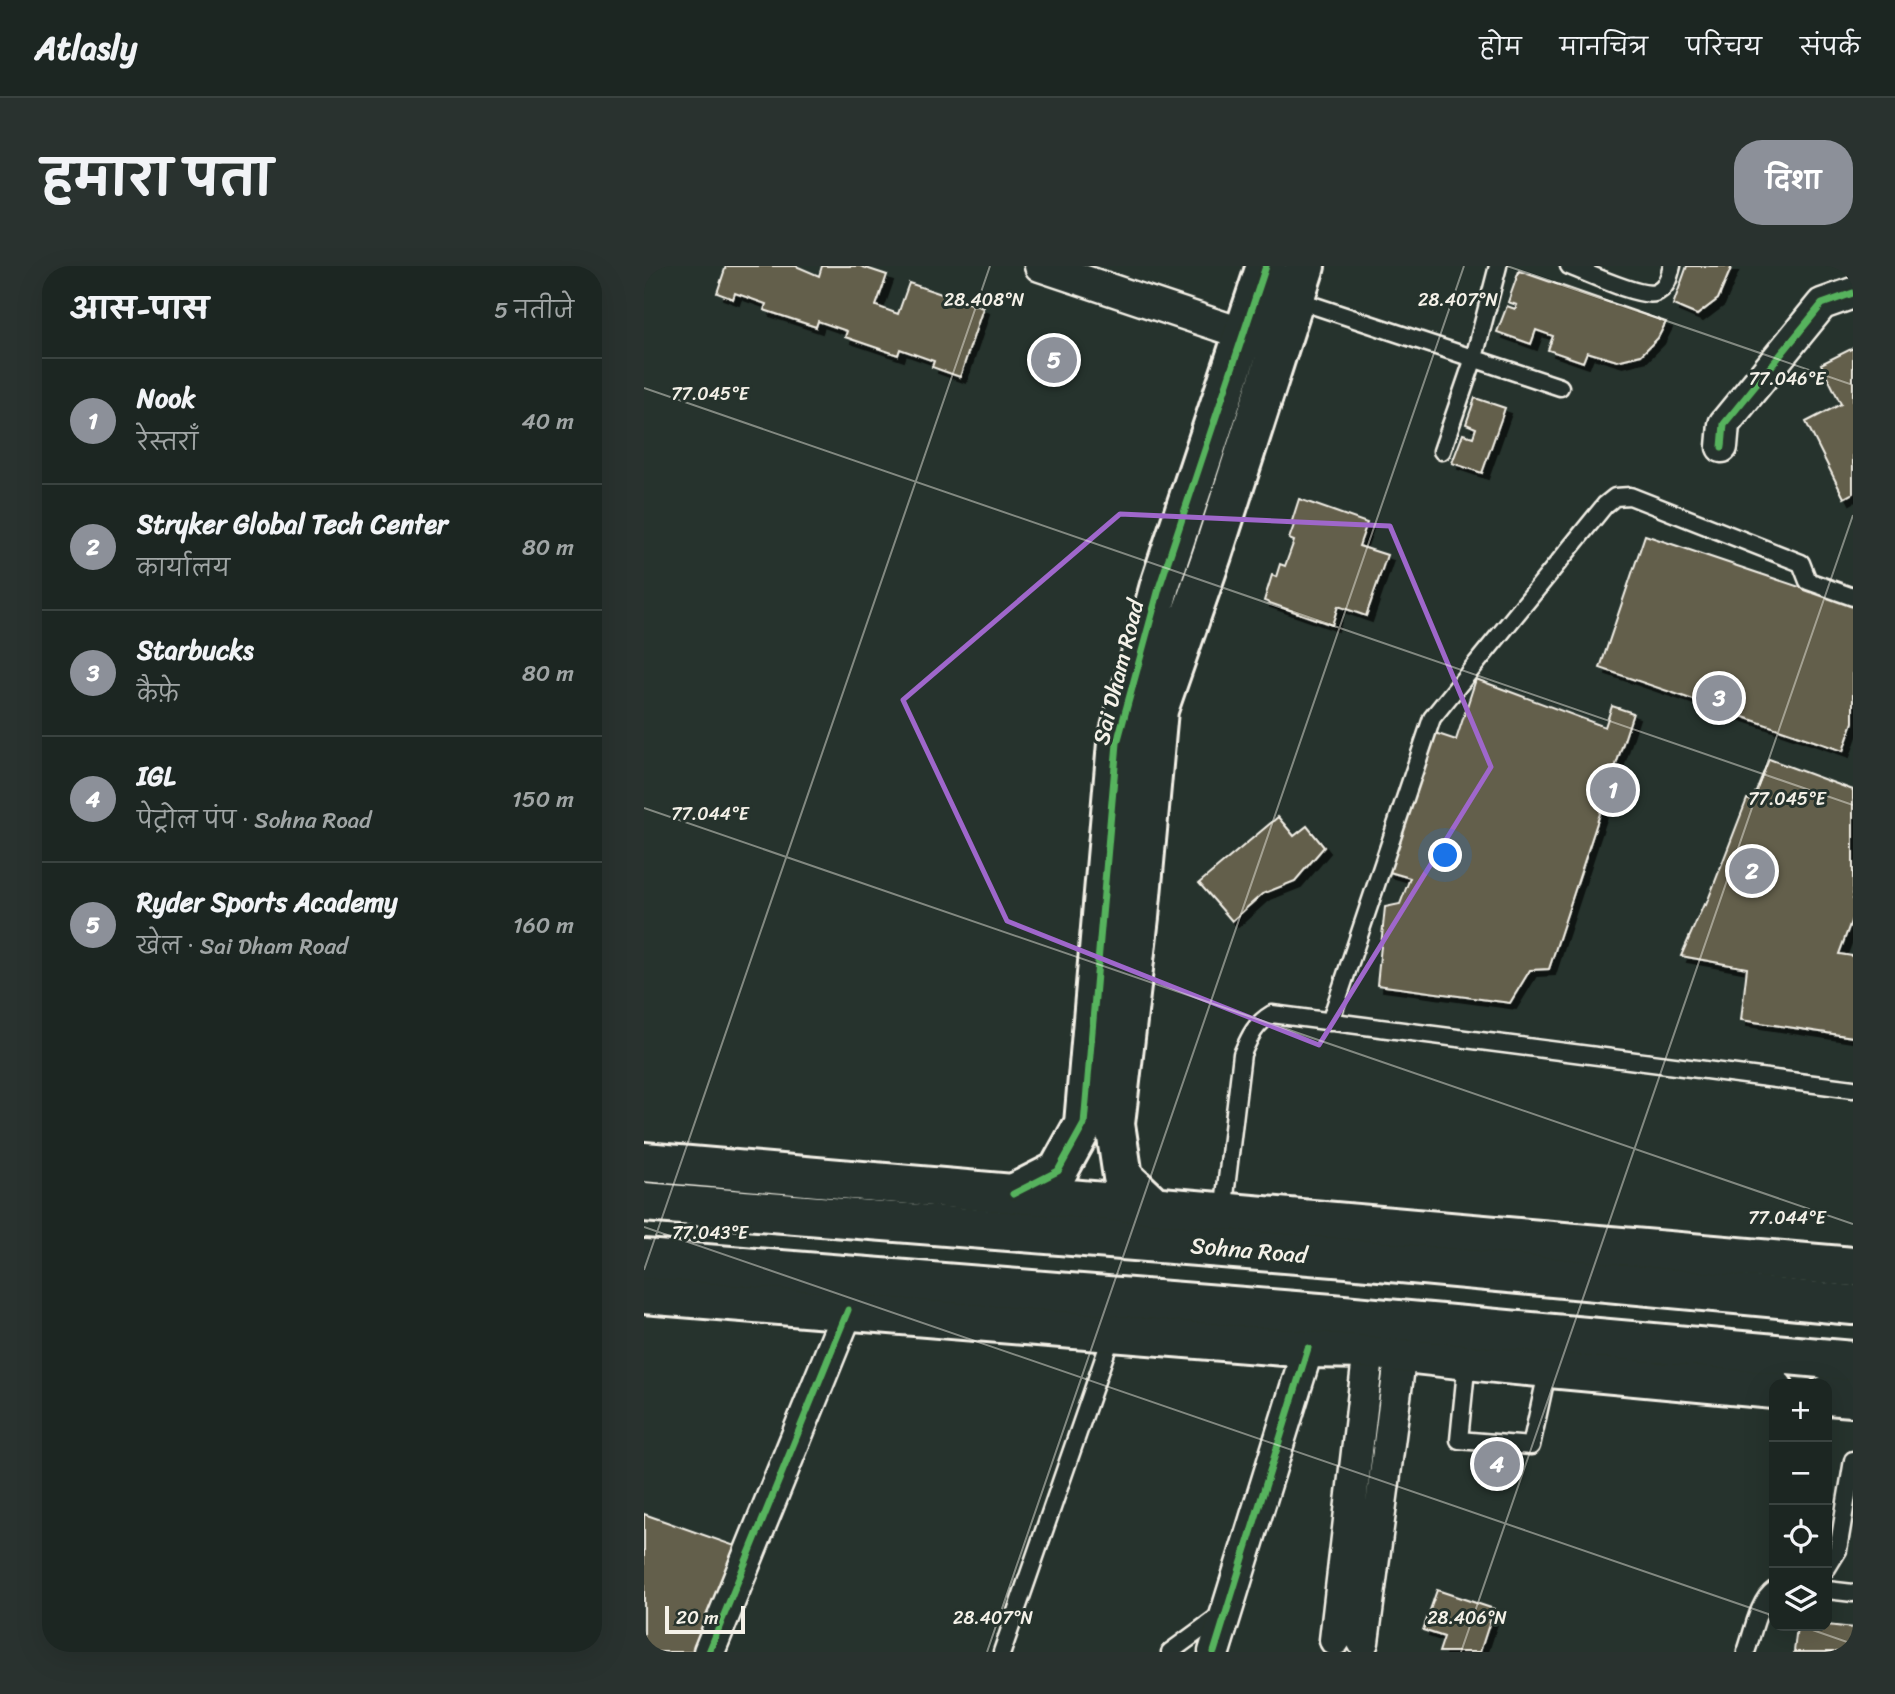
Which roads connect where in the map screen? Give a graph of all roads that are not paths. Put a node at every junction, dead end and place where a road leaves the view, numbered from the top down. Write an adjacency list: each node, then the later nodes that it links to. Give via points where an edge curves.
1 (1040, 266): 6 (street)
2 (1266, 266): 9 (main road, Sai Dham Road)
3 (1498, 266): 11 (lane)
4 (1569, 266): 5 (lane, via 1642,294 1666,286)
5 (1672, 266)
6 (1095, 275): 9 (street)
7 (1300, 283): 10 (main road); 11 (lane)
8 (1853, 293): 13 (street, via 1822,304 1724,424)
9 (1244, 333): 10 (street); 16 (main road, Sai Dham Road, via 1160,585 1117,743)
10 (1279, 346): 17 (main road, via 1158,710)
11 (1474, 358): 12 (lane); 14 (lane)
12 (1560, 387)
13 (1722, 447)
14 (1442, 451)
15 (1853, 597): 18 (lane, via 1808,581 1801,563 1630,496 1615,497 1605,505 1432,718)
16 (1101, 914): 17 (street); 21 (main road, Sai Dham Road, via 1084,1124 1058,1171)
17 (1139, 917): 23 (main road, via 1115,1124 1123,1177)
18 (1330, 1022): 19 (lane); 24 (lane, via 1272,1014 1251,1031 1242,1054)
19 (1853, 1088)
20 (644, 1162): 21 (main road)
21 (1013, 1194): 23 (main road)
22 (644, 1202): 28 (main road, Sohna Road, via 1347,1258)
23 (1155, 1207): 24 (main road)
24 (1223, 1213): 26 (main road)
25 (644, 1259): 34 (main road)
26 (1853, 1267)
27 (644, 1294): 29 (main road)
28 (1853, 1305)
29 (848, 1310): 30 (main road); 47 (street)
30 (1113, 1332): 31 (main road); 48 (lane)
31 (1308, 1348): 32 (main road); 45 (street)
32 (1385, 1350): 33 (main road); 46 (street)
33 (1467, 1360): 35 (main road); 35 (lane, via 1459,1440 1531,1446)
34 (1853, 1361)
35 (1548, 1368): 36 (main road)
36 (1769, 1390)
37 (1832, 1395): 38 (main road)
38 (1853, 1397)
39 (1853, 1460): 40 (lane)
40 (1849, 1522): 41 (lane)
41 (1832, 1560)
42 (1832, 1591): 43 (lane)
43 (1853, 1593)
44 (1769, 1594): 51 (lane)
45 (1227, 1610): 49 (lane); 50 (street)
46 (1347, 1646)
47 (709, 1652)
48 (1002, 1652)
49 (1170, 1652)
50 (1214, 1652)
51 (1746, 1652)

